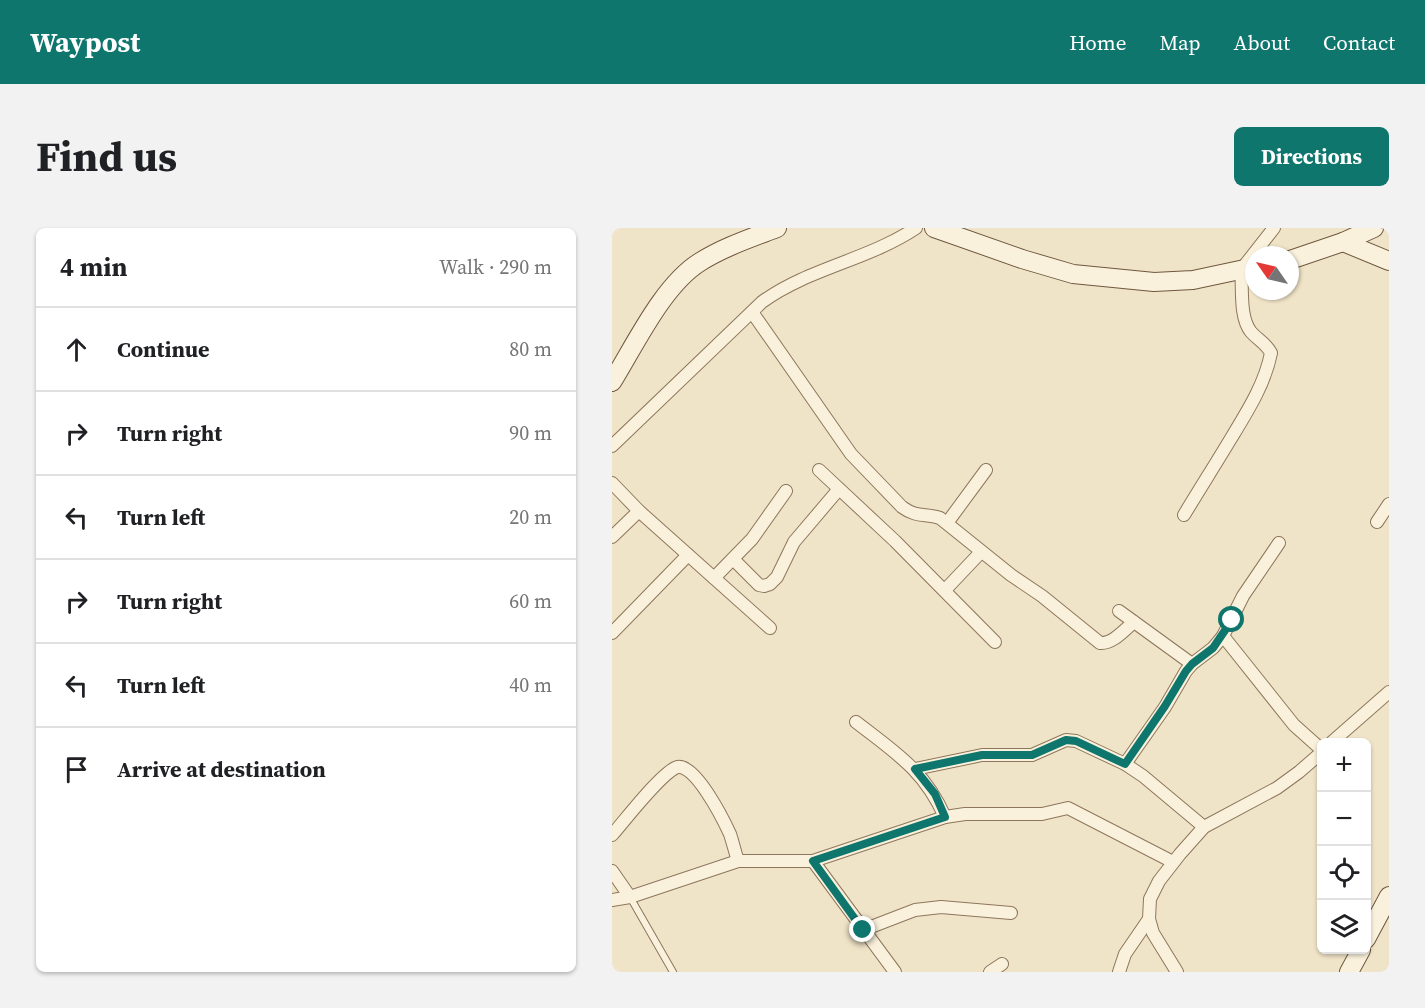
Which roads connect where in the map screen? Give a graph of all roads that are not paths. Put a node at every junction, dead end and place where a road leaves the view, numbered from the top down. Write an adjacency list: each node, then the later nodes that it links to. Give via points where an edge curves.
1 (777, 228): 13 (main road, via 698,263 679,280 664,297)
2 (916, 228): 12 (street, via 882,248 779,290)
3 (1274, 228): 7 (street)
4 (1374, 228): 6 (main road)
5 (943, 229): 10 (main road, via 1073,274 1154,282 1192,280)
6 (1343, 242): 8 (main road); 9 (main road)
7 (1262, 246)
8 (1299, 257)
9 (1389, 261)
10 (1245, 269)
11 (1246, 300): 22 (street, via 1245,322 1272,352 1264,380)
12 (752, 312): 14 (street); 24 (street, via 862,468 911,514 932,515)
13 (612, 382)
14 (612, 446)
15 (819, 470): 18 (street)
16 (986, 470): 24 (street)
17 (612, 483): 21 (street)
18 (839, 489): 29 (street, via 794,542 770,584 759,585); 31 (street)
19 (786, 490): 29 (street)
20 (1389, 504): 23 (street)
21 (639, 511): 25 (street); 28 (street)
22 (1184, 514)
23 (1377, 522)
24 (947, 523): 27 (street)
25 (612, 537)
26 (1279, 543): 36 (street)
27 (981, 552): 31 (street); 33 (street, via 1100,643 1106,644)
28 (688, 555): 30 (street); 35 (street)
29 (733, 559): 30 (street)
30 (714, 578): 34 (street)
31 (945, 590): 37 (street)
32 (1119, 611): 33 (street)
33 (1134, 622): 38 (street)
34 (770, 627)
35 (612, 633)
36 (1222, 636): 38 (street); 42 (street, via 1294,725)
37 (995, 642)
38 (1192, 664): 44 (street)
39 (1389, 692): 41 (street)
40 (856, 722): 45 (street)
41 (1337, 738)
42 (1317, 746)
43 (1317, 756): 47 (street, via 1277,788)
44 (1125, 764): 45 (street, via 1066,740 1032,755 982,755); 47 (street)
45 (915, 769): 46 (street, via 935,794)
46 (945, 817): 50 (street); 51 (street, via 1042,814 1068,808)
47 (1204, 827): 51 (street)
48 (612, 835): 49 (street, via 663,778 679,766 687,768 715,804)
49 (738, 861): 50 (street); 54 (street)
50 (813, 861): 58 (street)
51 (1173, 862): 57 (street, via 1150,899)
52 (612, 871): 54 (street)
53 (1389, 896): 59 (main road)
54 (630, 897): 55 (street); 62 (lane)
55 (612, 900)
56 (1011, 913): 58 (street, via 932,908 915,910)
57 (1149, 919): 65 (street, via 1125,954); 66 (street, via 1153,933)
58 (863, 930): 63 (street)
59 (1371, 930)
60 (1359, 954): 67 (main road)
61 (1002, 964): 64 (street)
62 (673, 972)
63 (895, 972)
64 (990, 972)
65 (1119, 972)
66 (1177, 972)
67 (1349, 972)

